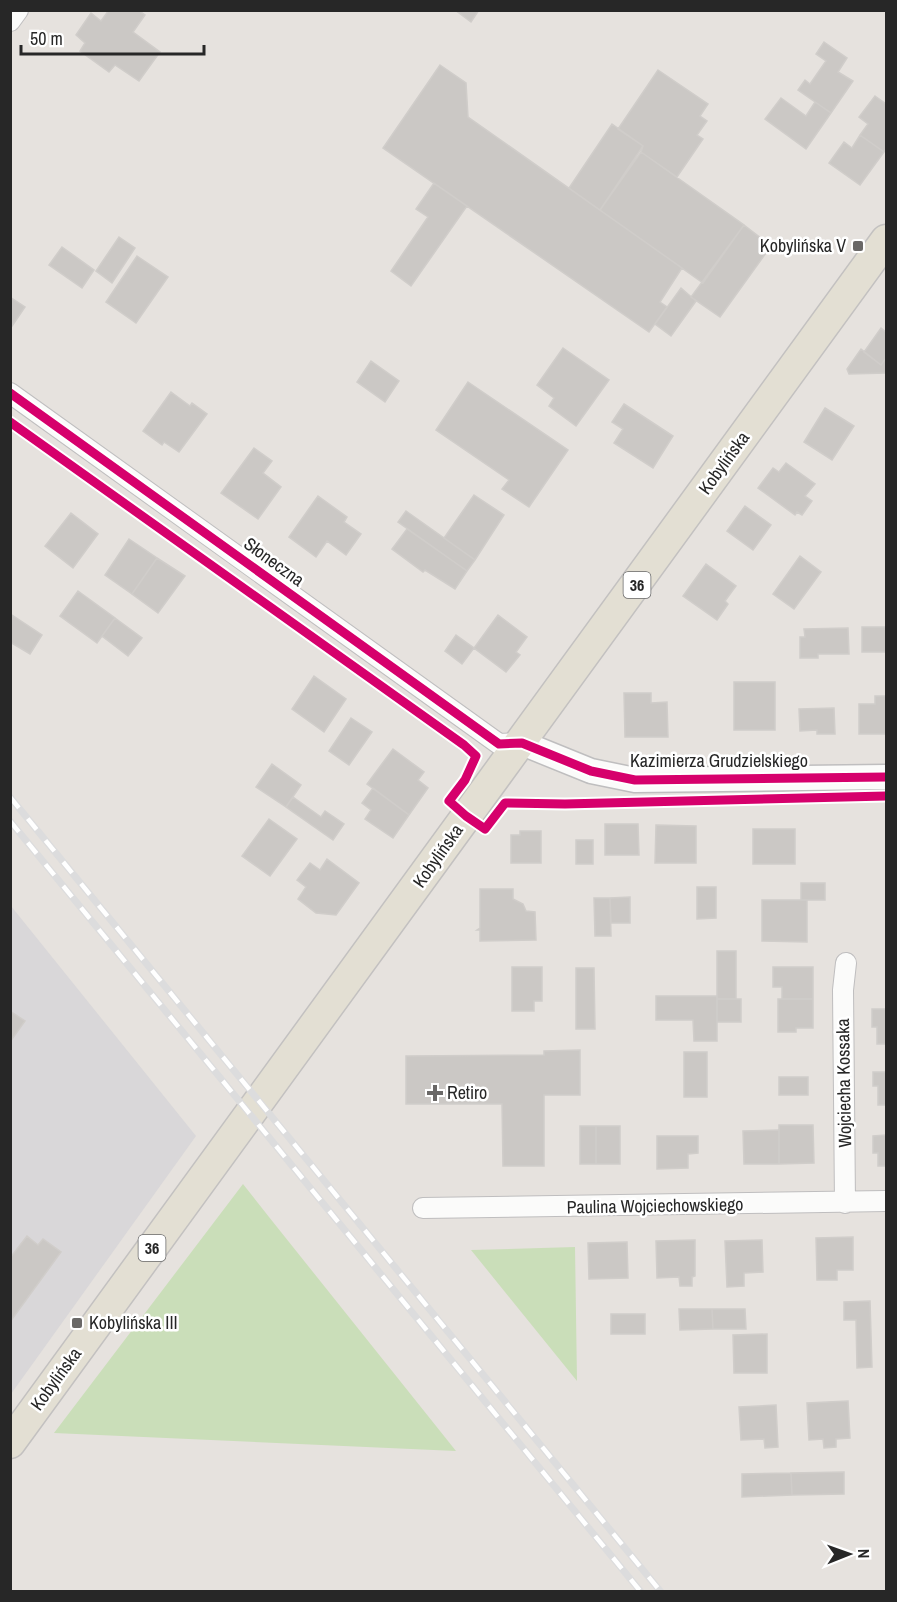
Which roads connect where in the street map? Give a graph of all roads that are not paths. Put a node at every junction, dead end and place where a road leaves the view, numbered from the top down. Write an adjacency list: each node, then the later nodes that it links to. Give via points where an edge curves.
1 (18, 10): 2 (street)
2 (10, 21)
3 (886, 240): 5 (main road, Kobylińska / 36)
4 (10, 393): 5 (street, Słoneczna, via 500,744)
5 (522, 743): 6 (street, Kazimierza Grudzielskiego, via 591,771 635,780); 11 (main road, Kobylińska / 36)
6 (886, 777)
7 (846, 963): 9 (street, Wojciecha Kossaka)
8 (886, 1202): 9 (street, Paulina Wojciechowskiego)
9 (845, 1203): 10 (street, Paulina Wojciechowskiego)
10 (423, 1208)
11 (10, 1443)

